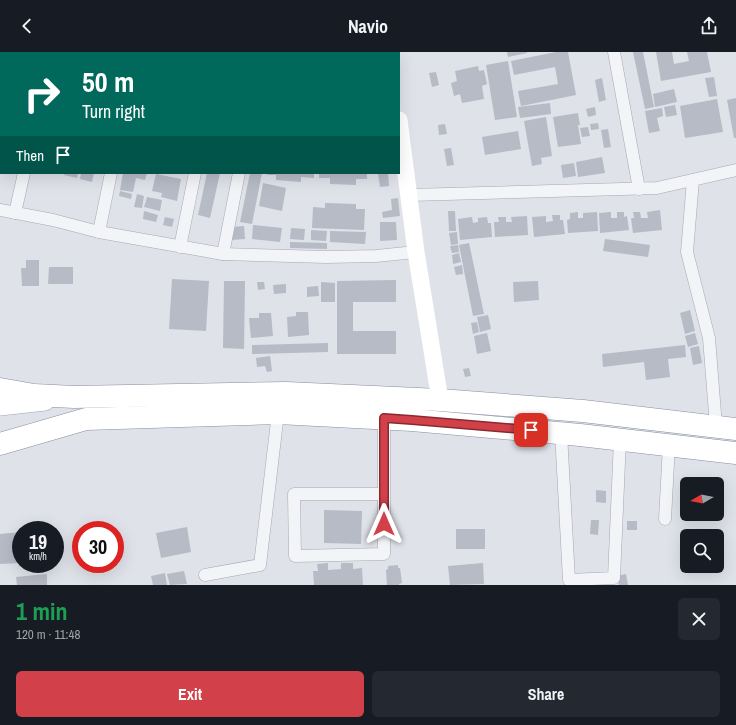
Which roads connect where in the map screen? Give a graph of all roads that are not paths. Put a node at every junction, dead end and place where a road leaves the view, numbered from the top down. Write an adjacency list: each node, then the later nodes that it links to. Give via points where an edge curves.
1 (614, 52): 9 (street)
2 (400, 131): 10 (street)
3 (736, 170): 8 (street)
4 (24, 174): 12 (street)
5 (111, 174): 13 (street)
6 (194, 174): 14 (street)
7 (239, 174): 16 (street)
8 (693, 180): 9 (street, via 657,188); 24 (street, via 687,252 709,338)
9 (639, 188): 10 (street)
10 (410, 195): 15 (street)
11 (0, 210): 12 (street)
12 (15, 213): 13 (street)
13 (99, 232): 14 (street)
14 (180, 247): 16 (street)
15 (416, 252): 16 (street, via 326,257); 19 (street)
16 (223, 254)
17 (0, 389): 18 (highway, via 34,395)
18 (74, 397): 19 (highway, via 286,393); 20 (main road)
19 (440, 400): 24 (highway, via 583,411)
20 (0, 406)
21 (278, 414): 22 (highway); 23 (highway); 33 (street, via 260,565)
22 (384, 418): 25 (highway); 31 (street)
23 (86, 419): 26 (main road); 28 (highway)
24 (726, 428)
25 (561, 433): 27 (highway); 27 (street, via 569,580 614,578)
26 (0, 436)
27 (620, 439): 29 (highway)
28 (0, 444)
29 (669, 445): 30 (highway); 32 (street)
30 (736, 453)
31 (384, 494): 31 (street, via 384,554 296,556 294,494)
32 (665, 519)
33 (205, 575)

